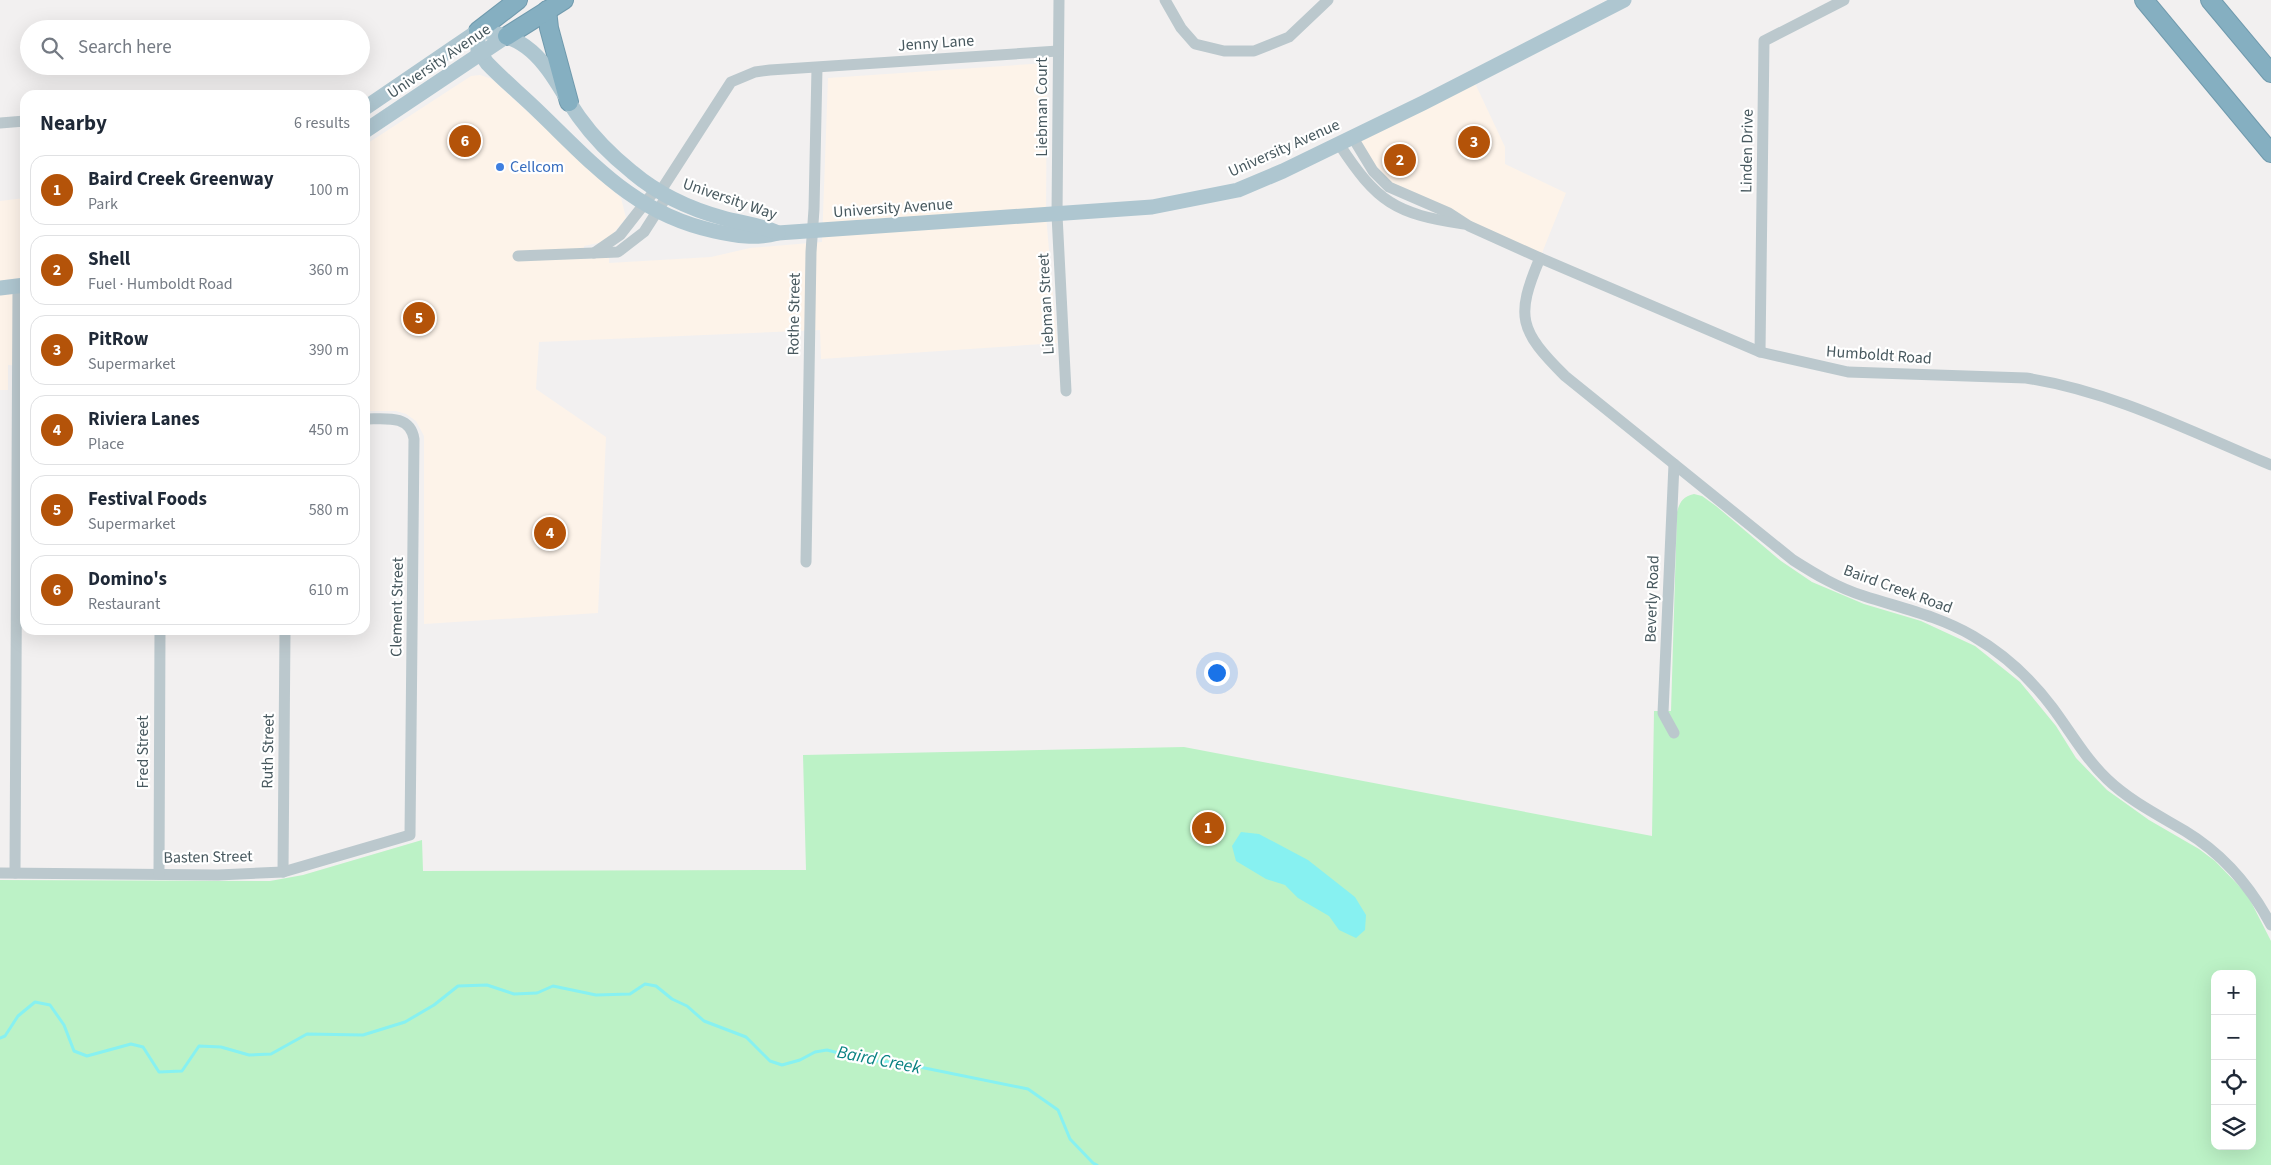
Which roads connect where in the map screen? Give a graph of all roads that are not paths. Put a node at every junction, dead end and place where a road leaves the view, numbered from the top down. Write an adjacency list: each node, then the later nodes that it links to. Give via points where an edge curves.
1 (518, 0): 13 (highway)
2 (564, 0): 11 (highway)
3 (1059, 0): 15 (street, Liebman Court)
4 (1165, 0): 5 (street, via 1181,28 1195,44 1224,52 1254,51 1289,37)
5 (1328, 0)
6 (1624, 0): 24 (main road, University Avenue)
7 (1844, 0): 39 (street, Linden Drive, via 1764,41)
8 (2144, 0): 26 (highway)
9 (2210, 0): 12 (highway)
10 (2219, 0): 12 (highway)
11 (548, 10): 14 (highway); 19 (highway, via 549,28)
12 (2229, 22): 18 (highway)
13 (478, 31): 14 (main road, University Way); 16 (main road); 20 (main road, University Avenue)
14 (508, 36): 16 (main road, University Avenue); 19 (main road, University Way, via 525,45 541,60)
15 (1058, 51): 17 (street, Jenny Lane); 30 (street, Liebman Court)
16 (480, 54): 23 (main road, University Avenue); 28 (main road, University Way, via 593,165)
17 (816, 68): 27 (street, Jenny Lane, via 755,72 732,82); 32 (street, Rothe Street)
18 (2271, 73)
19 (570, 102): 27 (main road, University Way, via 608,151 632,173)
20 (370, 105)
21 (20, 121): 22 (street)
22 (0, 123)
23 (370, 128)
24 (1353, 138): 25 (main road, University Avenue); 31 (street, Humboldt Road, via 1373,171 1389,187 1449,212)
25 (1339, 144): 30 (main road, University Avenue, via 1238,190 1152,207); 31 (street, Humboldt Road, via 1363,180 1384,200 1414,213)
26 (2271, 153)
27 (661, 192): 28 (street); 29 (street); 33 (main road, University Way, via 705,212)
28 (644, 204): 29 (main road, University Way); 34 (street, via 620,235)
29 (658, 212): 33 (main road, University Way, via 692,226 734,235 758,237); 34 (street, via 644,232 624,248 612,253)
30 (1057, 214): 32 (main road, University Avenue); 41 (street, Liebman Street)
31 (1468, 225): 36 (street, Humboldt Road)
32 (812, 231): 33 (main road, University Avenue); 45 (street, Rothe Street)
33 (778, 232)
34 (594, 252): 35 (street)
35 (518, 256)
36 (1540, 258): 39 (street, Humboldt Road); 43 (street, Baird Creek Road, via 1528,286 1524,310 1529,332 1565,376)
37 (20, 286): 38 (main road)
38 (0, 288)
39 (1760, 352): 44 (street, Humboldt Road, via 1848,372 2026,378 2055,383 2105,397)
40 (20, 384): 52 (street)
41 (1066, 391)
42 (370, 419): 49 (street, Clement Street, via 402,421 410,427 414,439)
43 (1674, 464): 48 (street, Beverly Road, via 1663,712); 54 (street, Baird Creek Road, via 1816,575 1862,596 1933,617 1997,652 2035,686 2107,780 2220,857 2253,894)
44 (2271, 465)
45 (806, 562)
46 (160, 635): 53 (street, Fred Street)
47 (285, 635): 50 (street, Ruth Street)
48 (1674, 733)
49 (410, 835): 50 (street, Basten Street)
50 (282, 872): 53 (street, Basten Street)
51 (0, 873): 52 (street, Basten Street)
52 (15, 873): 53 (street, Basten Street)
53 (159, 874)
54 (2271, 925)

